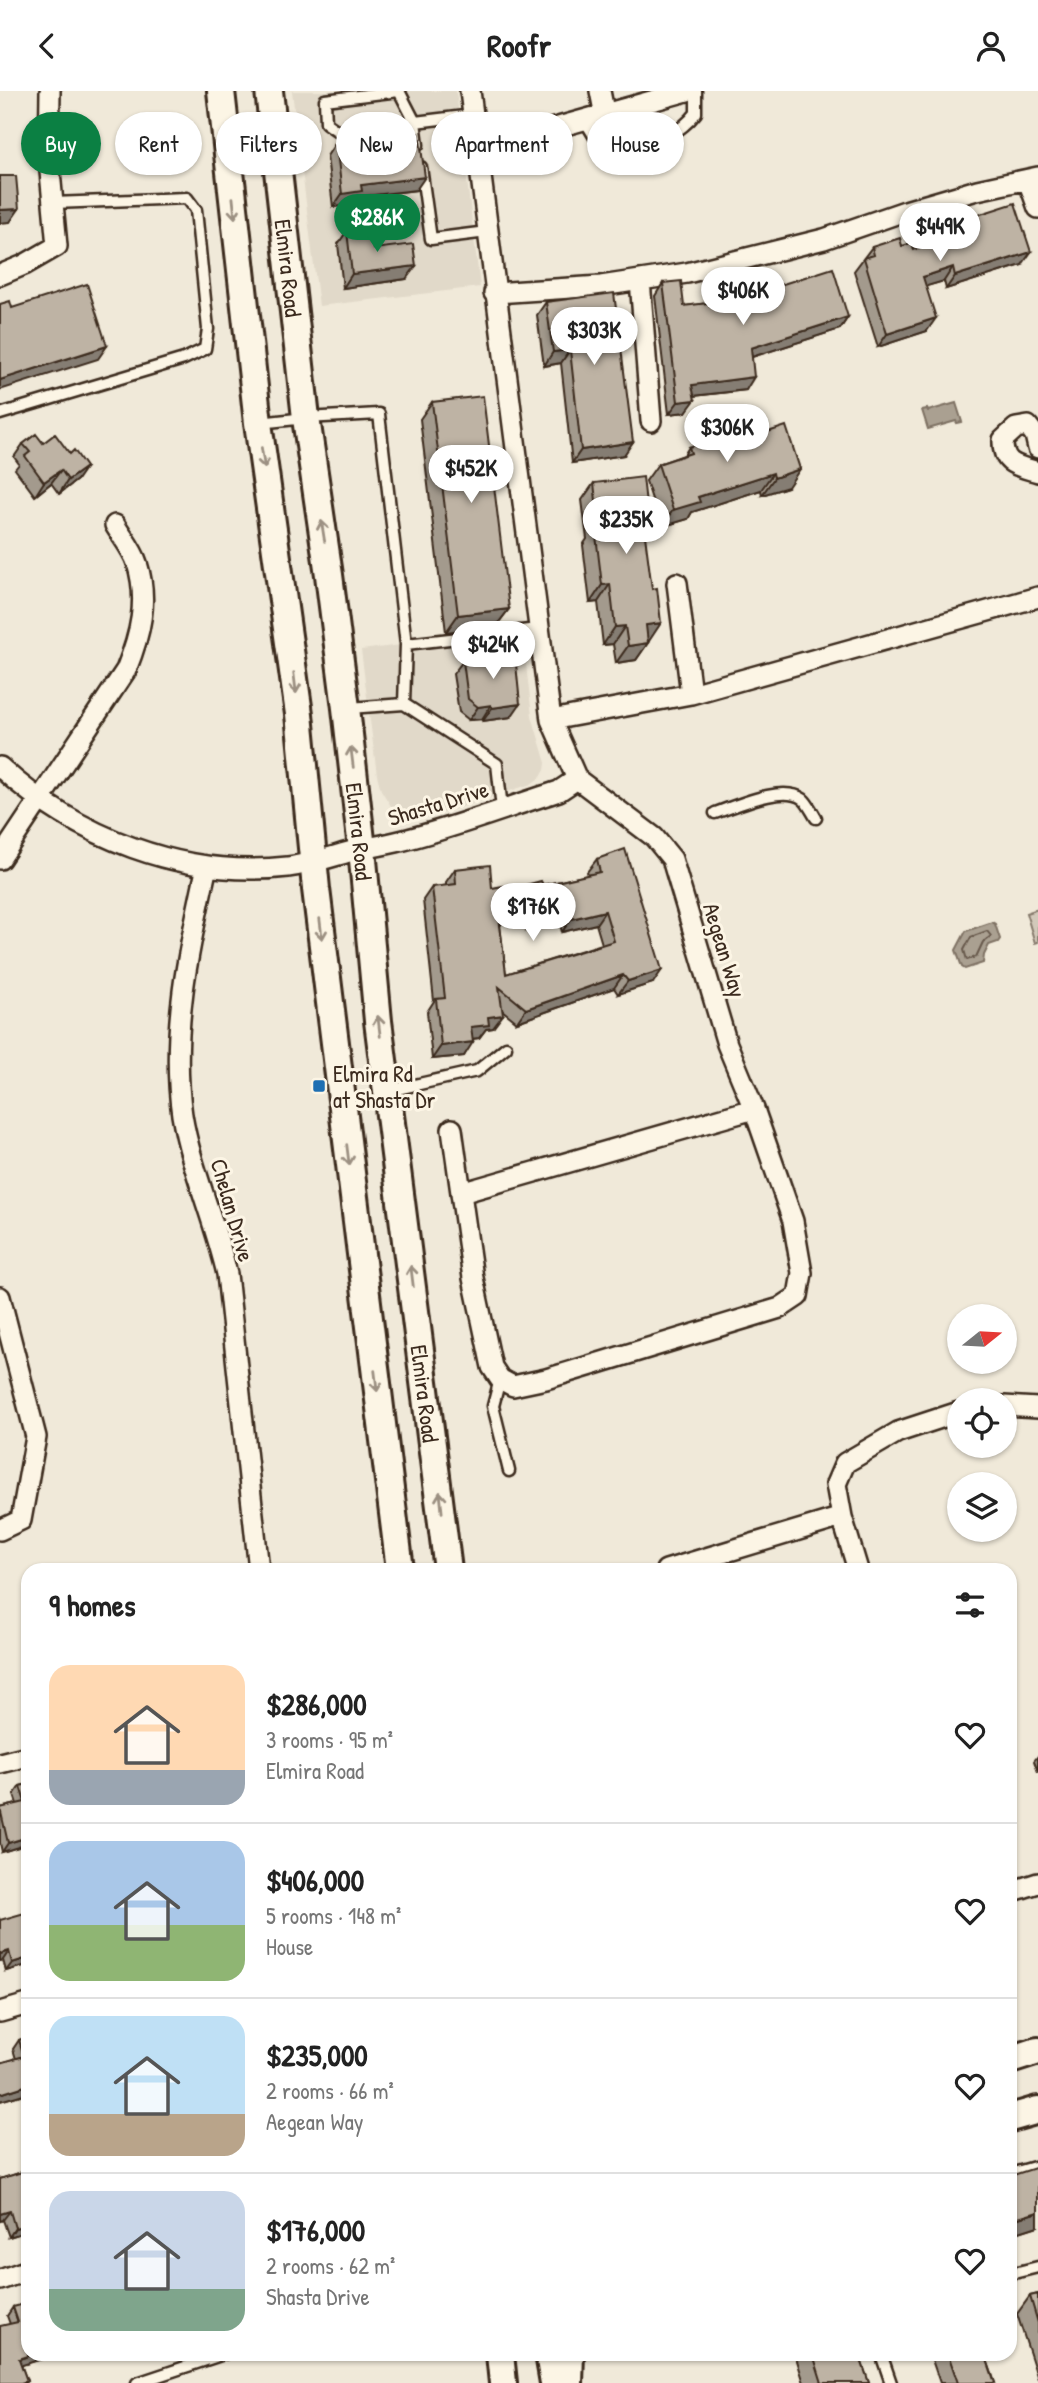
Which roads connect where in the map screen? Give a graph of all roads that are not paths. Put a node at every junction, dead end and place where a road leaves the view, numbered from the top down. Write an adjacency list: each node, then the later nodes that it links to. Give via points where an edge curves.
1 (50, 91): 19 (street)
2 (221, 91): 28 (main road, Elmira Road, one-way to 28)
3 (269, 91): 26 (main road, Elmira Road)
4 (399, 91): 9 (lane); 15 (lane, via 325,100 326,123)
5 (470, 91): 10 (street, Aegean Way)
6 (600, 91): 11 (street)
7 (687, 91): 12 (street)
8 (696, 91): 13 (lane, via 696,113 686,125 628,153 600,147)
9 (410, 112)
10 (472, 112)
11 (604, 112)
12 (618, 112)
13 (585, 121): 14 (street)
14 (573, 124)
15 (336, 130)
16 (417, 137): 21 (lane, via 431,239)
17 (479, 175): 21 (street, Aegean Way)
18 (1033, 178): 20 (street); 23 (street, via 905,211 824,239)
19 (53, 203): 22 (street, via 57,246); 25 (lane, via 187,198 196,210 208,328 205,349)
20 (1038, 208)
21 (487, 232): 24 (street, Aegean Way)
22 (0, 275)
23 (640, 280): 24 (street); 27 (street)
24 (494, 293): 34 (street, Aegean Way)
25 (0, 414)
26 (306, 418): 28 (lane); 35 (lane, via 379,414); 38 (main road, Elmira Road, one-way to 26)
27 (651, 421)
28 (258, 423): 48 (main road, Elmira Road, one-way to 48, via 297,700)
29 (1038, 448): 30 (street, via 1028,426 1016,428 1003,440 1003,451 1012,464)
30 (1038, 472)
31 (116, 525): 42 (street, via 137,562 144,600 139,637 125,670)
32 (677, 583): 36 (street)
33 (1038, 597): 36 (street)
34 (538, 629): 35 (lane); 39 (street, Aegean Way)
35 (406, 644): 37 (lane)
36 (691, 694): 39 (street)
37 (404, 705): 38 (lane); 43 (lane, via 497,764)
38 (346, 708): 46 (main road, Elmira Road, one-way to 38)
39 (551, 720): 41 (street, Aegean Way)
40 (0, 767): 42 (street, Shasta Drive)
41 (577, 779): 43 (street, Shasta Drive, via 559,791); 52 (street, Aegean Way, via 654,837 672,859 727,1044)
42 (39, 799): 47 (street); 49 (street, Shasta Drive, via 126,845)
43 (502, 809): 46 (street, Shasta Drive)
44 (715, 813): 45 (lane, via 785,793 804,800)
45 (816, 818)
46 (362, 849): 48 (street, Shasta Drive); 51 (main road, Elmira Road, one-way to 46)
47 (0, 859)
48 (313, 861): 49 (street, Shasta Drive, via 285,867); 64 (main road, Elmira Road, one-way to 64)
49 (207, 866): 63 (street, Chelan Drive, via 181,1005 182,1115 227,1274)
50 (506, 1047): 51 (lane, via 477,1072)
51 (387, 1091): 65 (main road, Elmira Road, one-way to 51)
52 (754, 1109): 54 (street); 56 (street, Aegean Way, via 793,1221 802,1273 798,1296 780,1308 546,1379 513,1386)
53 (452, 1129): 54 (street)
54 (461, 1193): 56 (street, via 489,1355)
55 (0, 1297): 62 (street, via 36,1437 21,1520)
56 (500, 1379): 60 (lane, via 493,1406)
57 (1017, 1407): 58 (street)
58 (1038, 1408)
59 (947, 1416): 61 (street, via 898,1432 845,1463 836,1484)
60 (509, 1471)
61 (842, 1517): 66 (street); 67 (street)
62 (0, 1530)
63 (258, 1563)
64 (399, 1563)
65 (447, 1563)
66 (689, 1563)
67 (856, 1563)
68 (21, 1758): 69 (street)
69 (0, 1763)
70 (1038, 1883): 71 (street)
71 (1017, 1890)
72 (21, 2006): 73 (street)
73 (0, 2013)
74 (1038, 2051): 75 (main road)
75 (1017, 2058)
76 (1038, 2110): 77 (main road)
77 (1017, 2117)
78 (1038, 2166): 79 (lane)
79 (1017, 2172)
80 (1038, 2267): 82 (lane)
81 (21, 2272): 83 (street)
82 (1017, 2272)
83 (0, 2280)
84 (203, 2361): 89 (lane)
85 (501, 2361): 90 (main road)
86 (550, 2361): 91 (main road)
87 (570, 2361): 92 (main road)
88 (883, 2361): 93 (lane)
89 (137, 2383)
90 (503, 2383)
91 (554, 2383)
92 (569, 2383)
93 (891, 2383)

